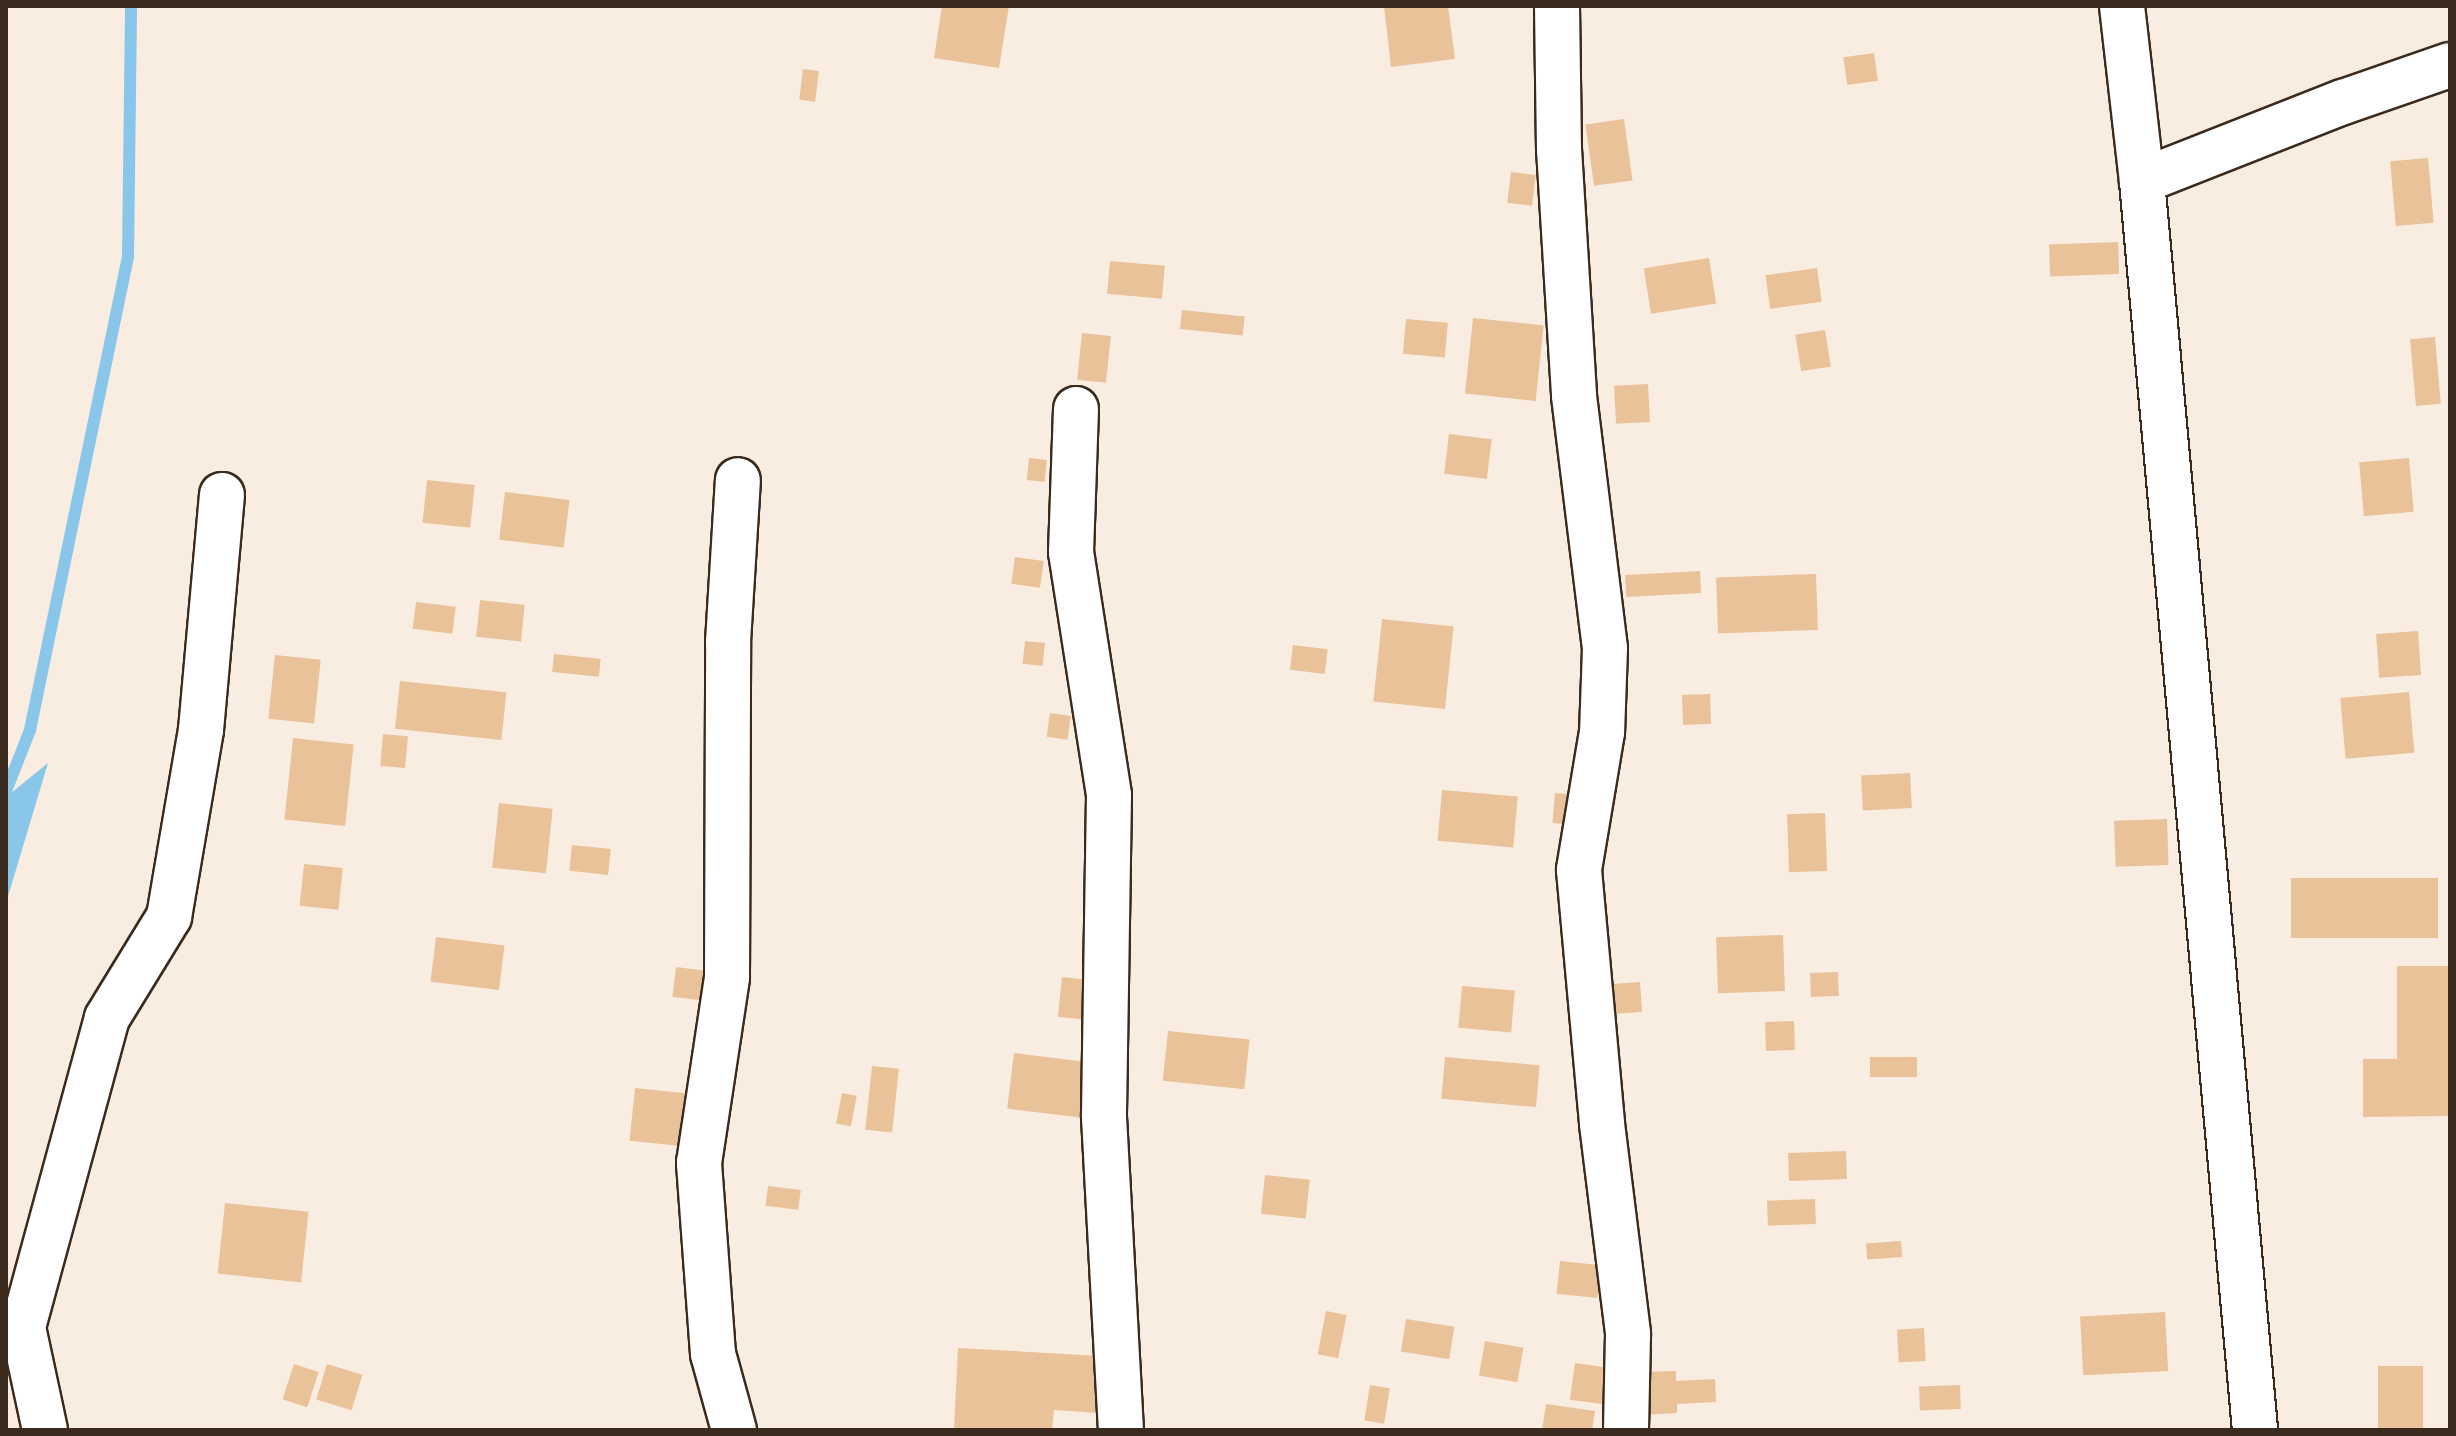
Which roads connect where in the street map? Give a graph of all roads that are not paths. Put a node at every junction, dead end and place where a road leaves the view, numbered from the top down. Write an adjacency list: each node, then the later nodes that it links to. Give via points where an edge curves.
1 (1557, 6): 11 (street, via 1559,149 1574,396 1605,648 1602,732 1579,870 1628,1334)
2 (2122, 6): 4 (street)
3 (2450, 65): 4 (street)
4 (2142, 181): 12 (street)
5 (1076, 409): 10 (street, via 1071,552 1109,795 1104,1117)
6 (738, 480): 9 (street, via 728,642 727,977 699,1163 713,1354)
7 (222, 495): 8 (street, via 201,730 169,917 107,1018 23,1327)
8 (45, 1430)
9 (734, 1430)
10 (1121, 1430)
11 (1626, 1430)
12 (2255, 1430)

